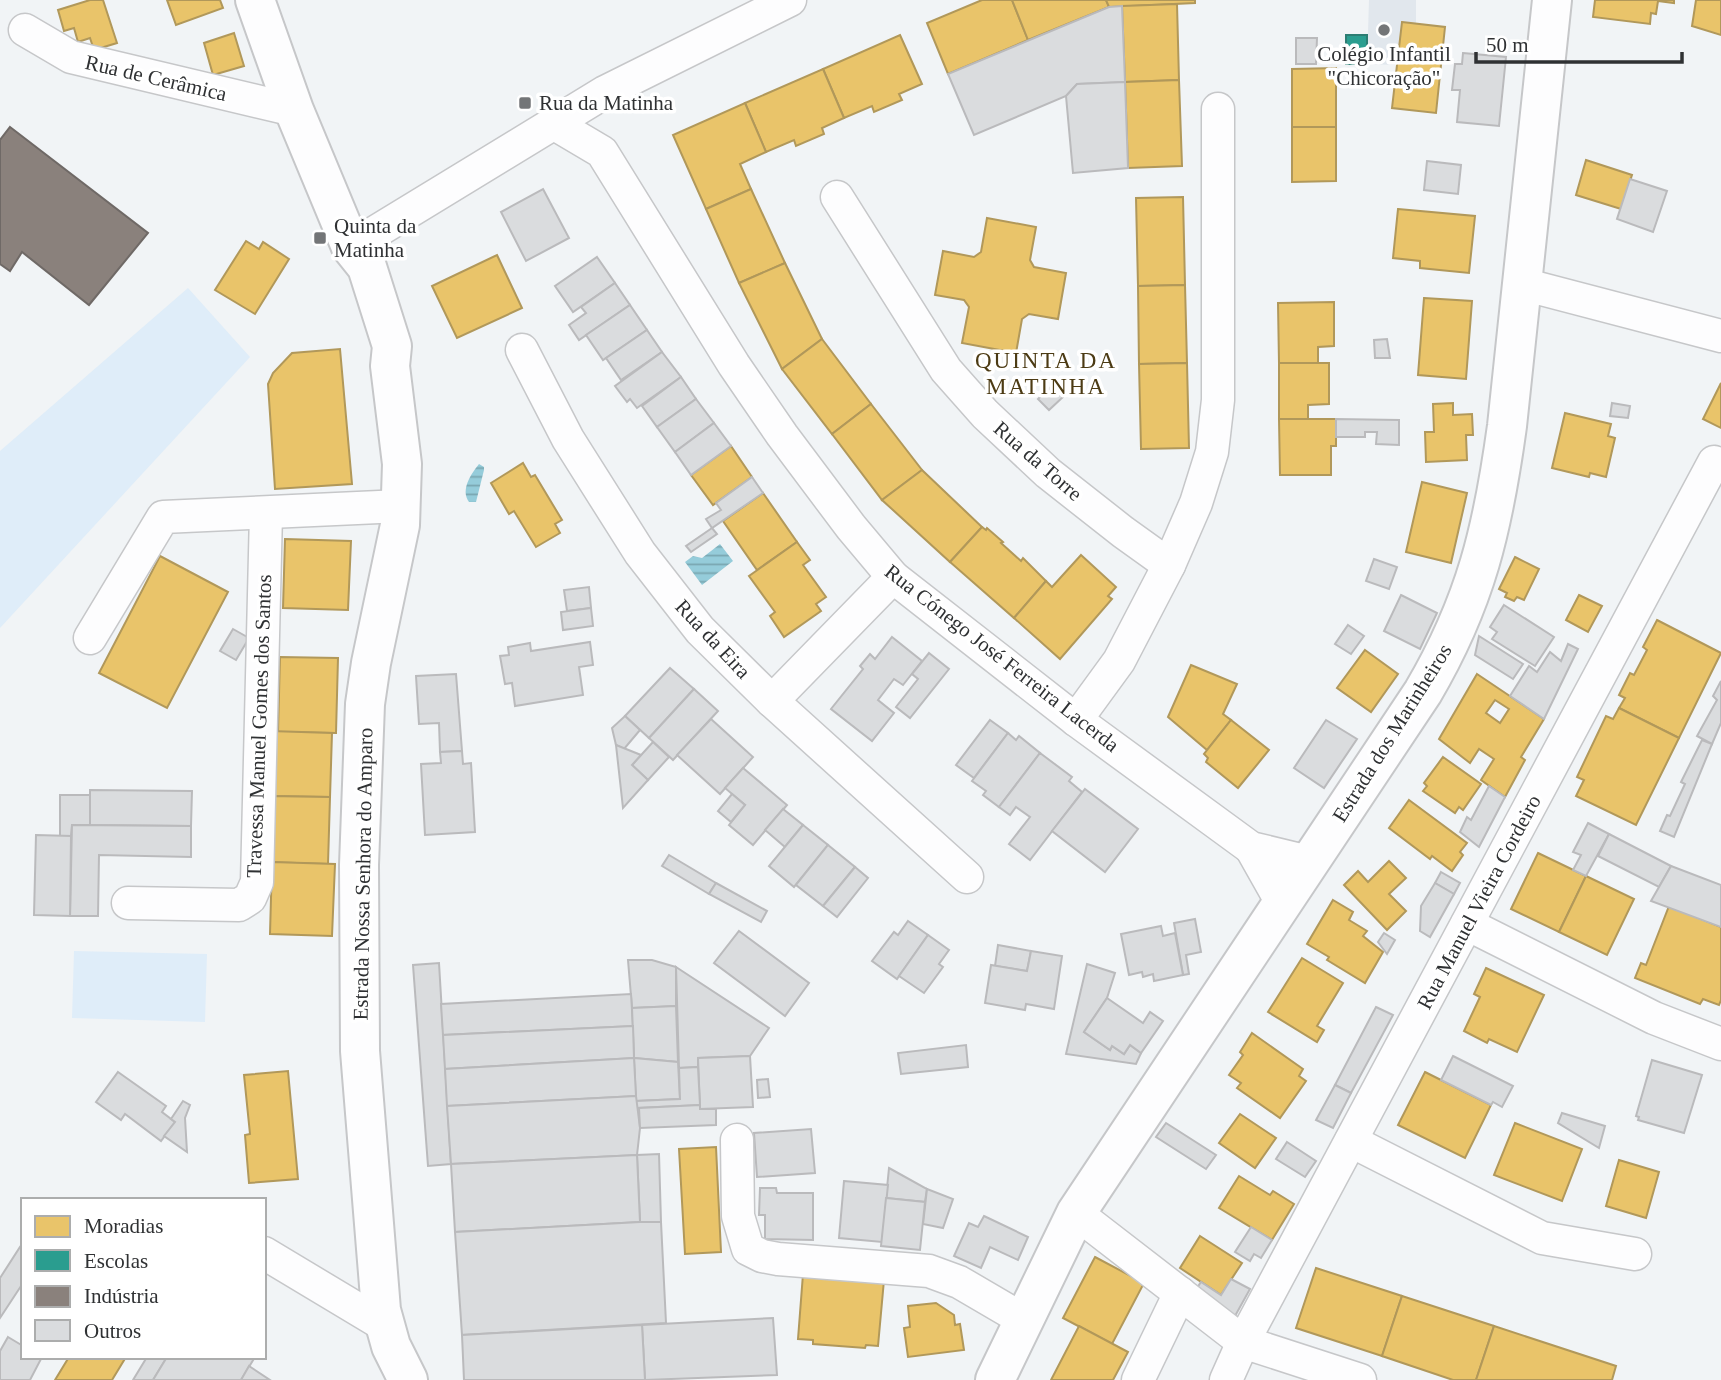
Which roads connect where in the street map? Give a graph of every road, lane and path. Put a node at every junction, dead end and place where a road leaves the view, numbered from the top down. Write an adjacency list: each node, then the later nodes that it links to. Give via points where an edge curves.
1 (255, 0): 6 (street, Estrada Nossa Senhora do Amparo)
2 (790, 0): 5 (street)
3 (1552, 0): 12 (street, Estrada dos Marinheiros)
4 (24, 30): 6 (street, Rua de Cerâmica, via 71,57)
5 (605, 92): 8 (street); 9 (street)
6 (294, 110): 11 (street, Estrada Nossa Senhora do Amparo)
7 (1218, 110): 18 (street, via 1217,400 1208,464)
8 (553, 123): 9 (street, Rua Cónego José Ferreira Lacerda); 11 (street)
9 (602, 152): 19 (street, Rua Cónego José Ferreira Lacerda, via 748,385)
10 (837, 197): 18 (street, Rua da Torre, via 946,370 985,414 1048,473)
11 (351, 247): 16 (street, Estrada Nossa Senhora do Amparo, via 352,271 378,350 390,366 402,464)
12 (1522, 284): 13 (street); 24 (street, Estrada dos Marinheiros, via 1499,484 1474,585 1423,692)
13 (1721, 336)
14 (522, 350): 21 (street, Rua da Eira, via 568,439 640,553 699,630)
15 (1714, 461): 28 (street, Rua Manuel Vieira Cordeiro)
16 (401, 506): 17 (street); 37 (street, Estrada Nossa Senhora do Amparo, via 365,704 359,865 360,1051)
17 (266, 513): 20 (street, via 163,517); 26 (street, Travessa Manuel Gomes dos Santos, via 257,882 250,898 239,905)
18 (1169, 565): 22 (street, via 1119,661)
19 (893, 577): 21 (street); 22 (street, Rua Cónego José Ferreira Lacerda)
20 (90, 638)
21 (772, 701): 25 (street, Rua da Eira)
22 (1076, 720): 23 (street, Rua Cónego José Ferreira Lacerda)
23 (1251, 848): 24 (street, Rua Cónego José Ferreira Lacerda); 27 (street, Rua Cónego José Ferreira Lacerda)
24 (1309, 862): 27 (street, Estrada dos Marinheiros)
25 (967, 877)
26 (128, 903)
27 (1282, 903): 32 (street, Estrada dos Marinheiros)
28 (1467, 924): 29 (street, via 1654,1018); 31 (street, Rua Manuel Vieira Cordeiro)
29 (1721, 1045)
30 (737, 1140): 36 (street, via 738,1216 748,1249 778,1259 929,1271 959,1282)
31 (1351, 1141): 34 (street, via 1542,1238); 38 (street, Rua Manuel Vieira Cordeiro)
32 (1076, 1213): 35 (street); 36 (street, Estrada dos Marinheiros)
33 (266, 1254): 37 (street)
34 (1635, 1254)
35 (1180, 1293): 38 (street); 41 (street)
36 (1024, 1320): 40 (street, Estrada dos Marinheiros)
37 (384, 1325): 39 (street, Estrada Nossa Senhora do Amparo)
38 (1243, 1342): 42 (street, Rua Manuel Vieira Cordeiro); 43 (street)
39 (408, 1380)
40 (995, 1380)
41 (1138, 1380)
42 (1226, 1380)
43 (1360, 1380)

